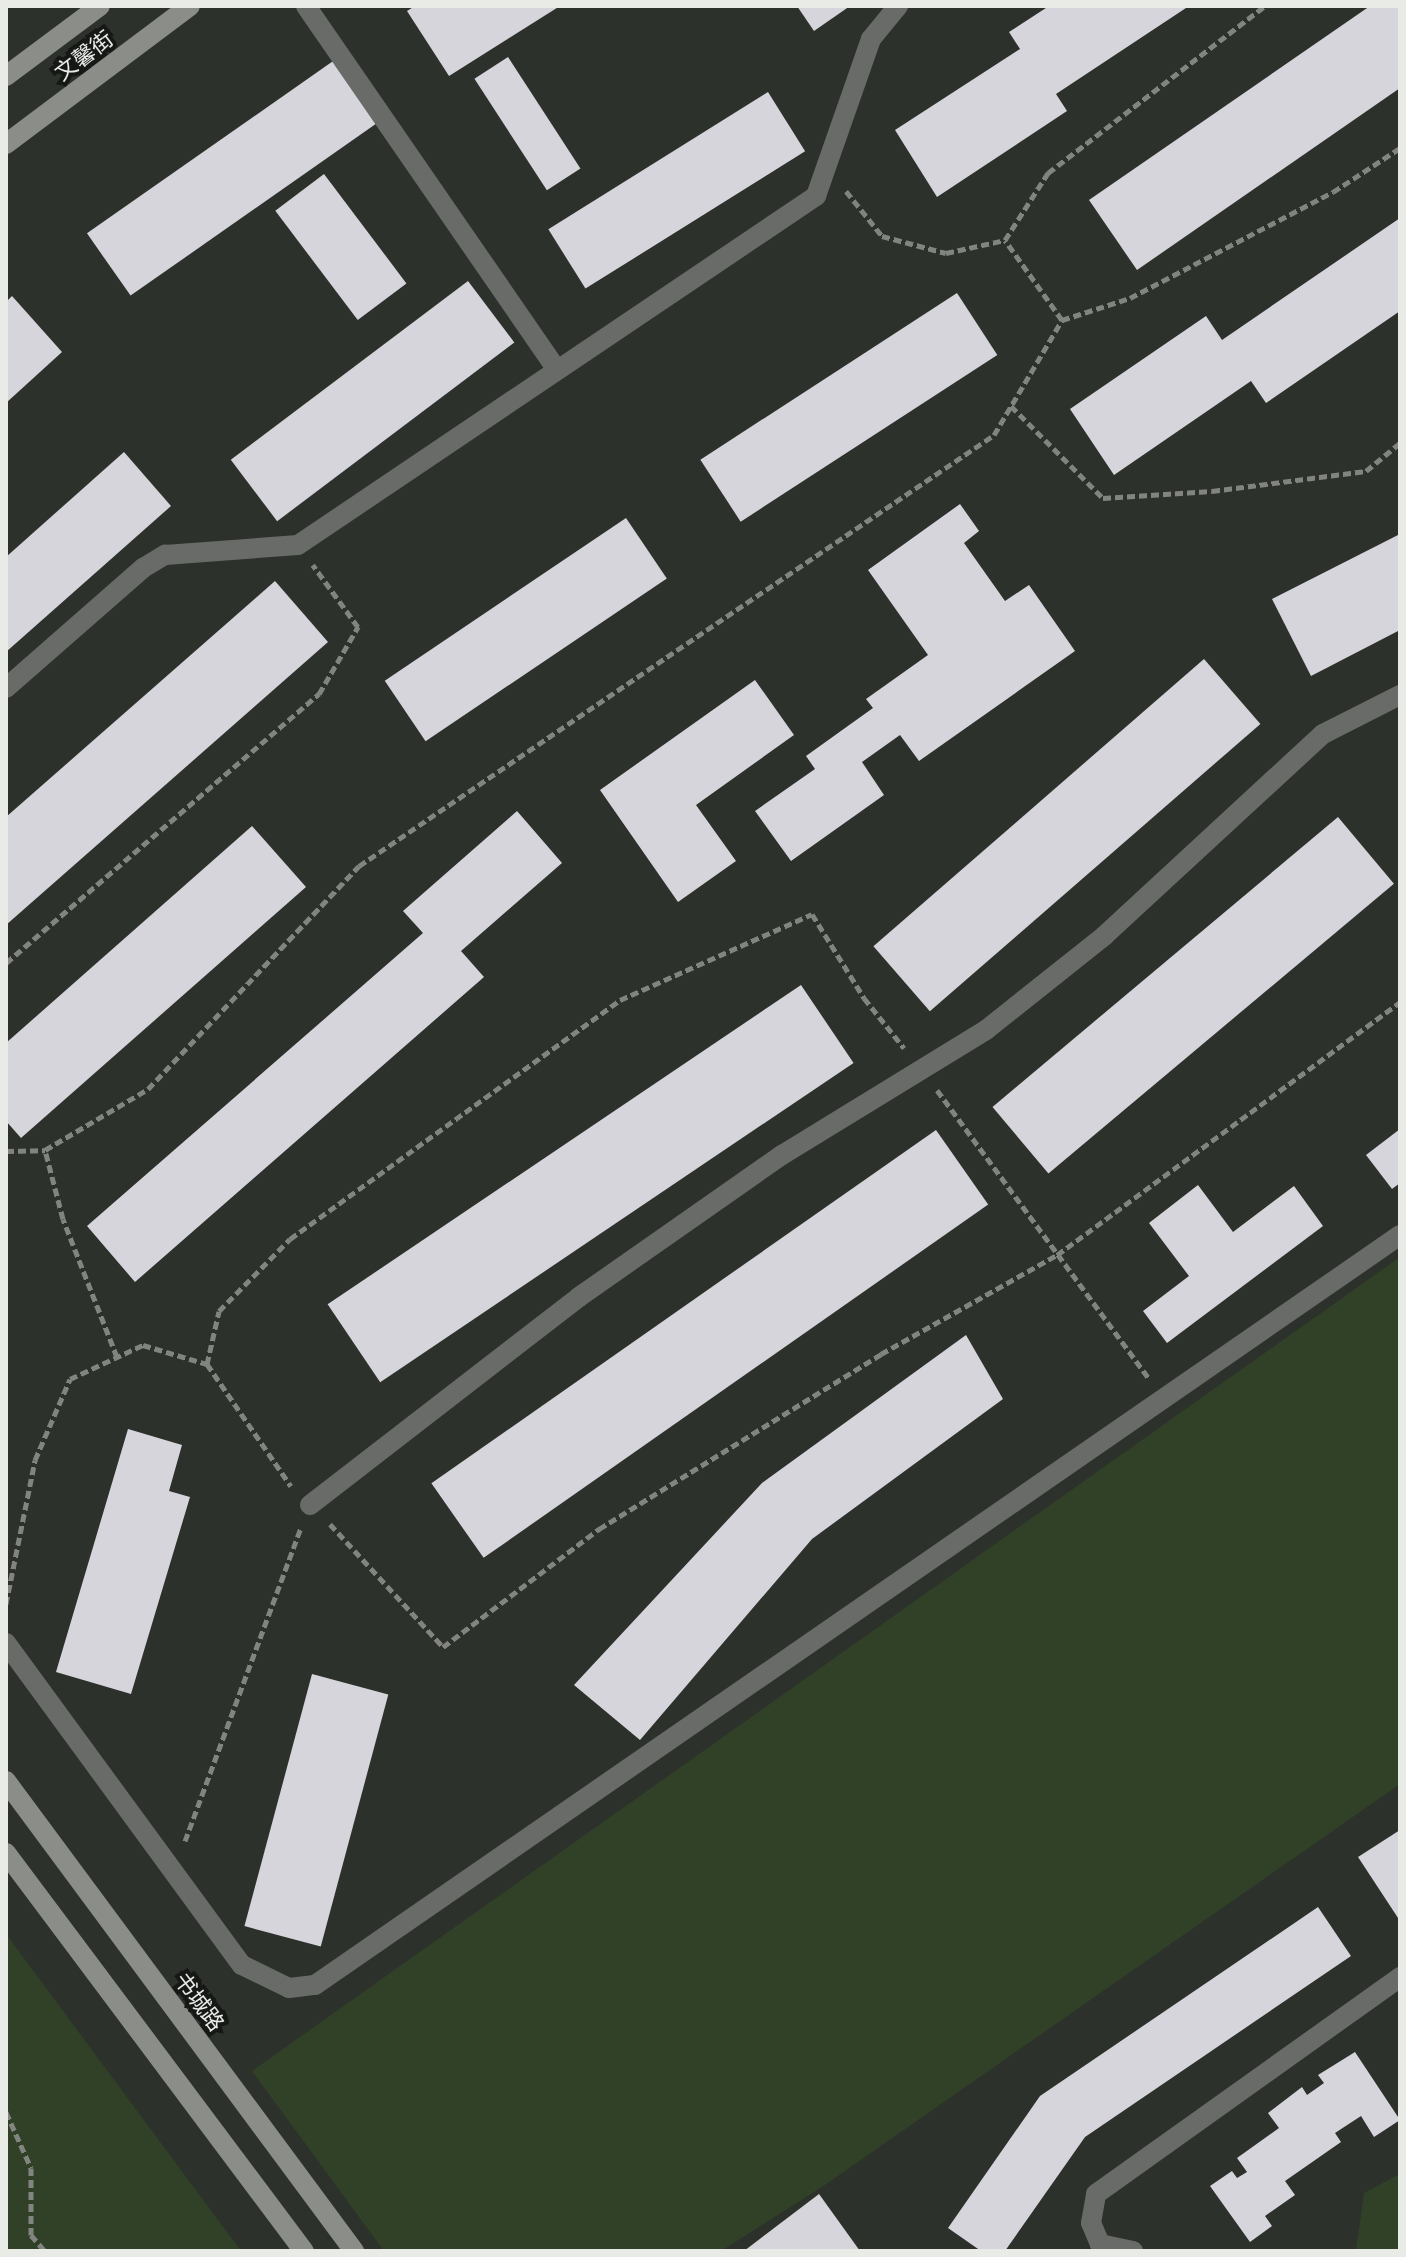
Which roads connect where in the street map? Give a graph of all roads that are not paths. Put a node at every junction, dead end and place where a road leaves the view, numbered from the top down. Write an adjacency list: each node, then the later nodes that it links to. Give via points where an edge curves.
1 (100, 6): 5 (main road, 文馨街)
2 (190, 6): 6 (main road, 文馨街)
3 (306, 6): 7 (street)
4 (898, 6): 7 (street, via 871,39 816,196)
5 (6, 76)
6 (6, 144)
7 (557, 370): 8 (street, via 298,545 165,555 143,568)
8 (6, 688)
9 (1400, 695): 11 (street, via 1323,734 1104,936 986,1030 782,1155 579,1297)
10 (1400, 1235): 12 (street, via 315,1985 289,1988 242,1965)
11 (310, 1505)
12 (6, 1643)
13 (6, 1781): 17 (main road, 书城路)
14 (6, 1853): 16 (main road)
15 (1400, 1977): 18 (street, via 1096,2194 1091,2223 1100,2244)
16 (304, 2251)
17 (354, 2251)
18 (1133, 2251)

